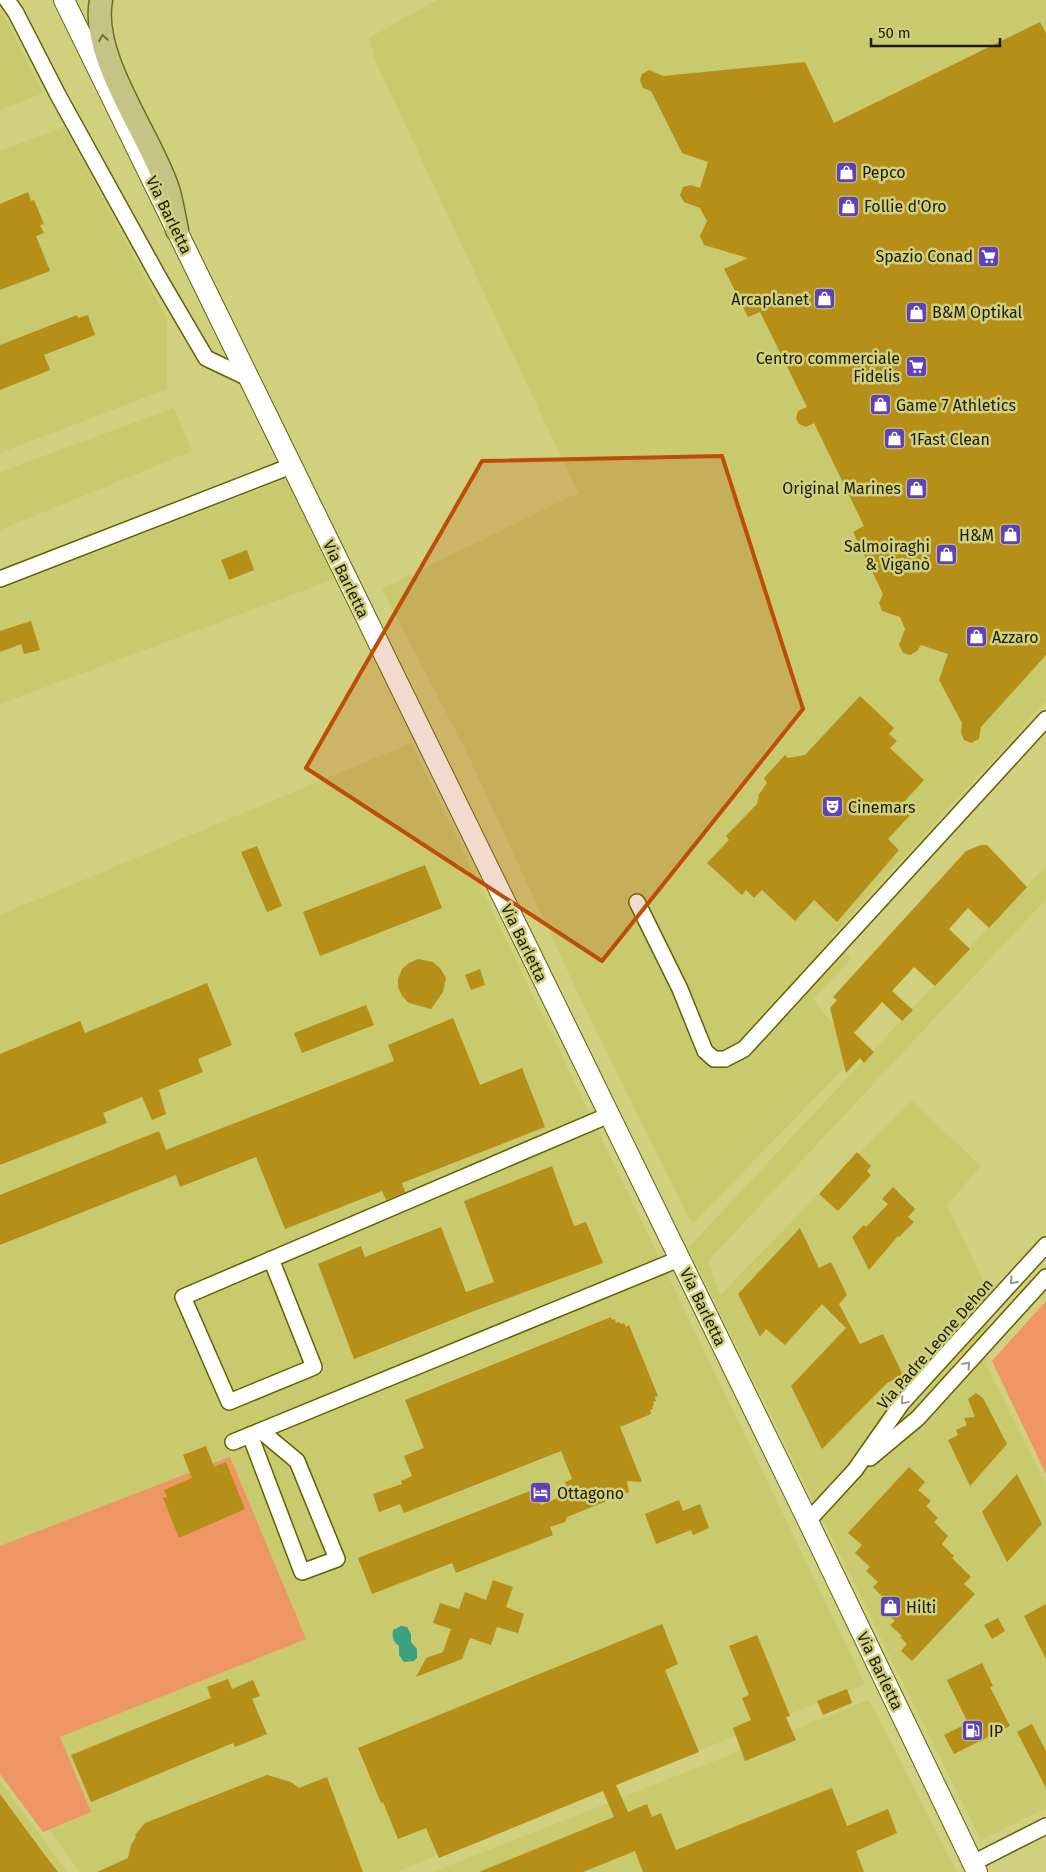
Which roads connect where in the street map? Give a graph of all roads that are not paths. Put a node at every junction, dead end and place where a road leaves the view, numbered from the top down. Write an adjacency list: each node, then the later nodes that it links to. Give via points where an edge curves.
1 (7, 0): 5 (street, via 206,358)
2 (101, 0): 4 (main road, one-way to 2, via 168,189 106,55 99,11)
3 (64, 5): 4 (main road, Via Barletta)
4 (177, 230): 5 (main road, Via Barletta)
5 (248, 378): 6 (main road, Via Barletta)
6 (291, 466): 7 (street); 10 (main road, Via Barletta)
7 (0, 579)
8 (1046, 719): 9 (street, via 744,1049 725,1059 714,1059 705,1050 680,989)
9 (637, 902)
10 (609, 1115): 12 (street); 13 (main road, Via Barletta)
11 (1046, 1245): 17 (street, Via Padre Leone Dehon, one-way to 17, via 902,1403)
12 (271, 1259): 12 (street, via 314,1367 229,1402 183,1297)
13 (679, 1259): 15 (street); 18 (main road, Via Barletta)
14 (1046, 1277): 17 (street, Via Padre Leone Dehon, one-way to 14, via 918,1418)
15 (255, 1433): 15 (street, via 302,1572 337,1559 297,1461); 16 (street)
16 (234, 1442)
17 (855, 1470): 18 (street, Via Padre Leone Dehon)
18 (808, 1521): 20 (main road, Via Barletta)
19 (1046, 1826): 20 (street)
20 (975, 1868)

